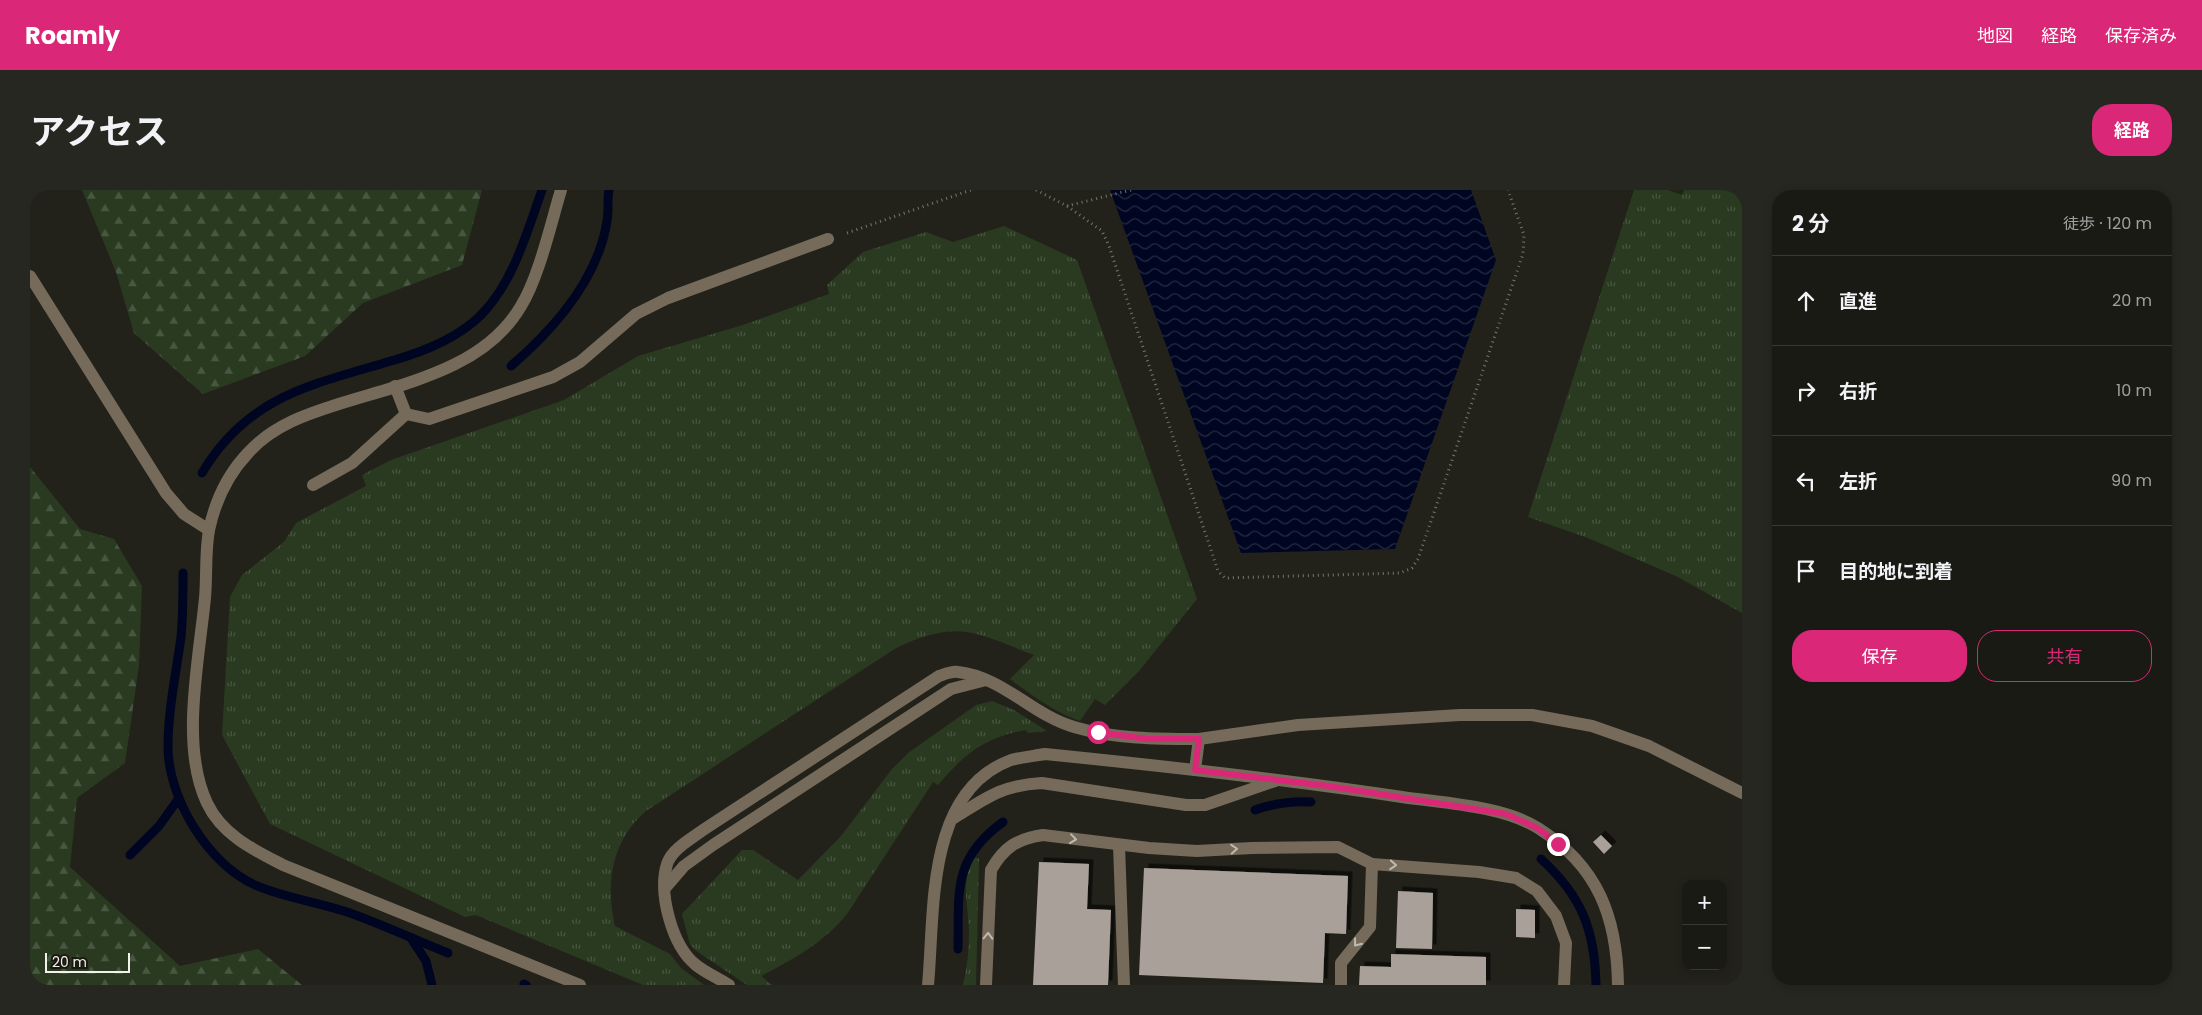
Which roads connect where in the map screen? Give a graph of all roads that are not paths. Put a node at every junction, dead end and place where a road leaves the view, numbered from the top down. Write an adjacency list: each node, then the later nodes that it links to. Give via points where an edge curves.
1 (561, 190): 4 (street, via 522,306 497,336 467,358)
2 (828, 239): 5 (street, via 668,298 636,314 580,362 553,377 429,419)
3 (30, 276): 7 (street, via 166,493 184,514)
4 (395, 386): 5 (street); 7 (street, via 297,418 268,434 232,473 220,496)
5 (406, 414): 6 (street, via 352,463)
6 (313, 485)
7 (209, 530): 17 (street, via 192,740 198,780 208,806 223,827 249,847 283,865)
8 (987, 680): 9 (street, via 1074,728 1147,739); 16 (street, via 951,689 900,721 713,845 684,866); 16 (street, via 956,672 939,676 890,706 679,848 667,864)
9 (1199, 739): 10 (street); 12 (street, via 1298,725 1460,715 1532,715 1592,726 1649,746)
10 (1195, 770): 11 (street); 13 (street, via 1045,754 1011,760 986,774 969,790)
11 (1277, 780): 13 (street, via 1205,805 1186,806 1042,783 1019,784 992,795); 24 (street, via 1506,814 1537,828 1582,866 1600,892 1612,924)
12 (1742, 793)
13 (952, 820): 19 (street, via 936,870)
14 (1119, 845): 15 (street, one-way to 15, via 1197,851 1338,847); 20 (street, one-way to 14, via 991,870 1000,855 1028,837 1043,835); 21 (street)
15 (1372, 864): 22 (street, one-way to 22, via 1370,927 1341,963); 23 (street, one-way to 23, via 1479,872 1516,878 1537,890 1556,916 1566,943)
16 (665, 888): 18 (street, via 670,922 684,952 696,964)
17 (580, 985)
18 (729, 985)
19 (928, 985)
20 (986, 985)
21 (1124, 985)
22 (1341, 985)
23 (1564, 985)
24 (1618, 985)

